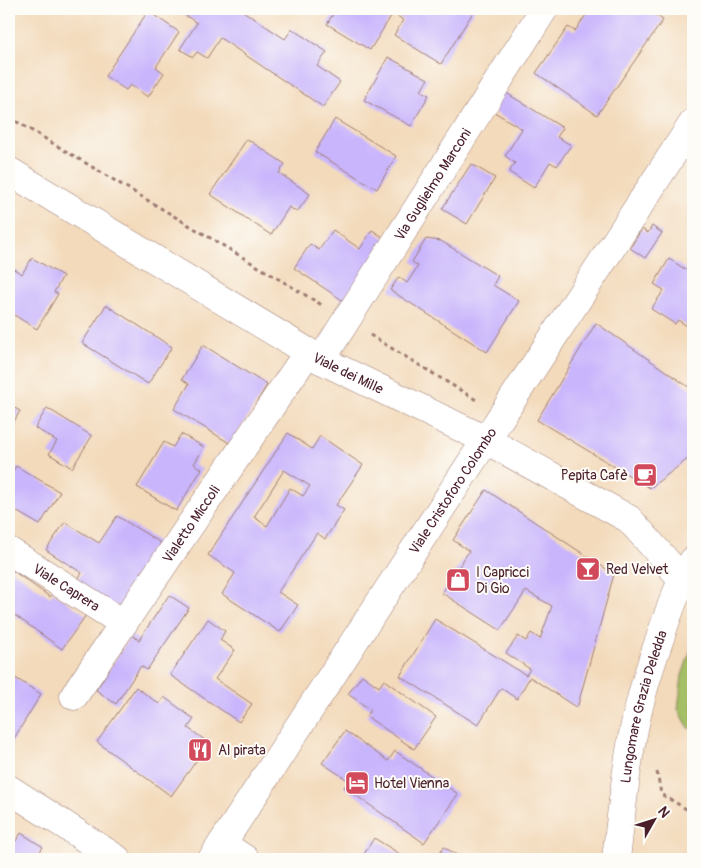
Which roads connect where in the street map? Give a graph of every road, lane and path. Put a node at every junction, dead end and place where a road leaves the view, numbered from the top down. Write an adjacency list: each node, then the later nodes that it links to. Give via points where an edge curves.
1 (544, 9): 5 (street, Via Guglielmo Marconi)
2 (9, 117): 5 (path)
3 (693, 123): 7 (street, Viale Cristoforo Colombo)
4 (9, 171): 6 (street, Viale dei Mille)
5 (346, 320): 6 (street, Via Guglielmo Marconi); 7 (path)
6 (314, 356): 8 (street, Viale dei Mille); 11 (street, Vialetto Miccoli)
7 (501, 416): 8 (street, Viale Cristoforo Colombo)
8 (486, 440): 10 (street, Viale dei Mille, via 630,519); 16 (street, Viale Cristoforo Colombo)
9 (9, 551): 11 (street, Viale Caprera)
10 (688, 570): 19 (street, Lungomare Grazia Deledda, via 656,650 633,732)
11 (122, 623): 12 (street, Vialetto Miccoli)
12 (74, 696)
13 (657, 771): 15 (path, via 661,794)
14 (9, 789): 17 (street)
15 (693, 813)
16 (217, 852): 18 (street)
17 (117, 859)
18 (245, 859)
19 (616, 859)

